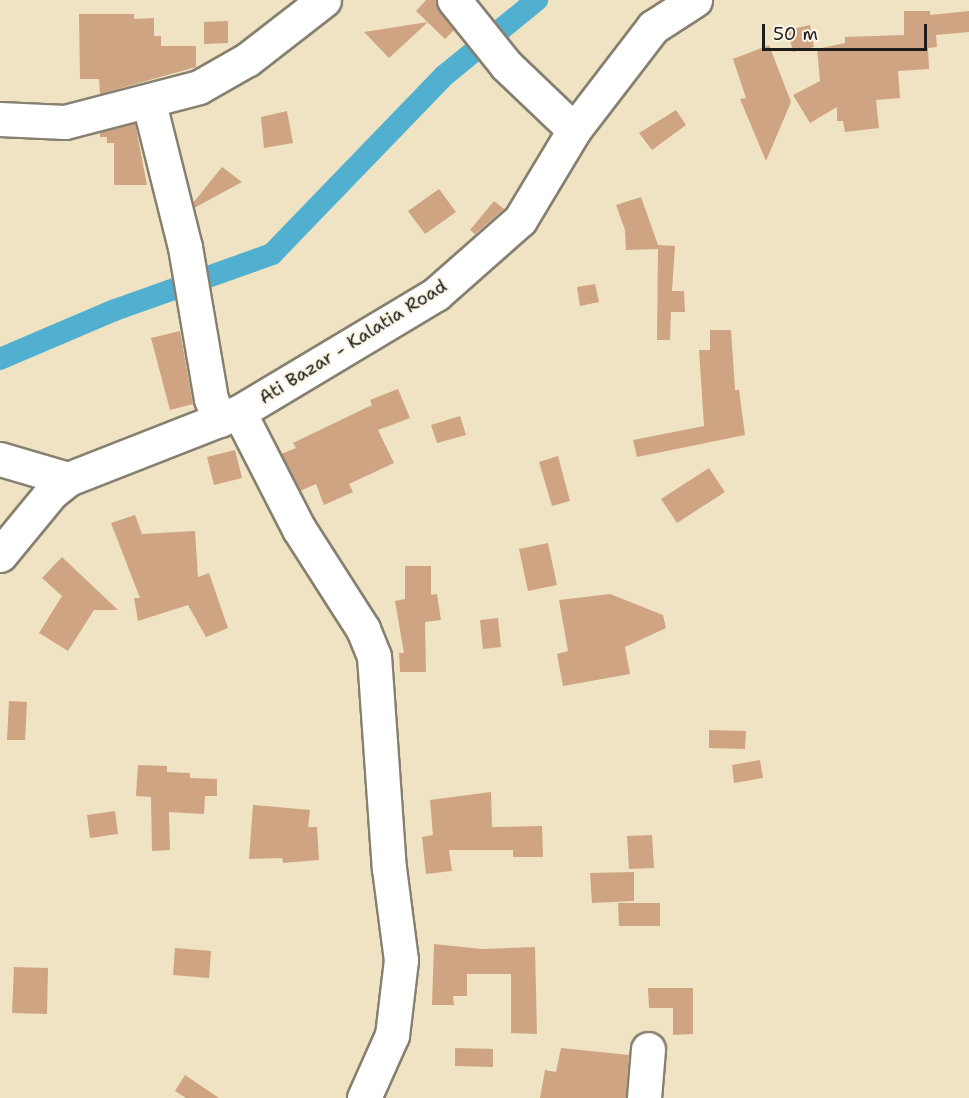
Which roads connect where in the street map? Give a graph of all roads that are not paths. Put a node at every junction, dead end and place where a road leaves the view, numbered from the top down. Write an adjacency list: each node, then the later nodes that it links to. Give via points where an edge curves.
1 (324, 0): 4 (street, via 234,68 199,87)
2 (695, 0): 6 (street, Ati Bazar - Kalatia Road, via 653,27)
3 (458, 6): 6 (street, via 506,65)
4 (149, 103): 5 (street, via 65,122); 7 (street, via 185,247 211,399)
5 (0, 119)
6 (574, 130): 7 (street, Ati Bazar - Kalatia Road, via 520,220 436,294)
7 (230, 416): 9 (street, Ati Bazar - Kalatia Road); 12 (street, via 363,629 374,656 389,868 401,960 392,1035)
8 (0, 459): 9 (street)
9 (68, 480): 10 (street, Ati Bazar - Kalatia Road, via 51,493)
10 (0, 555)
11 (648, 1048): 13 (street)
12 (364, 1098)
13 (644, 1098)

